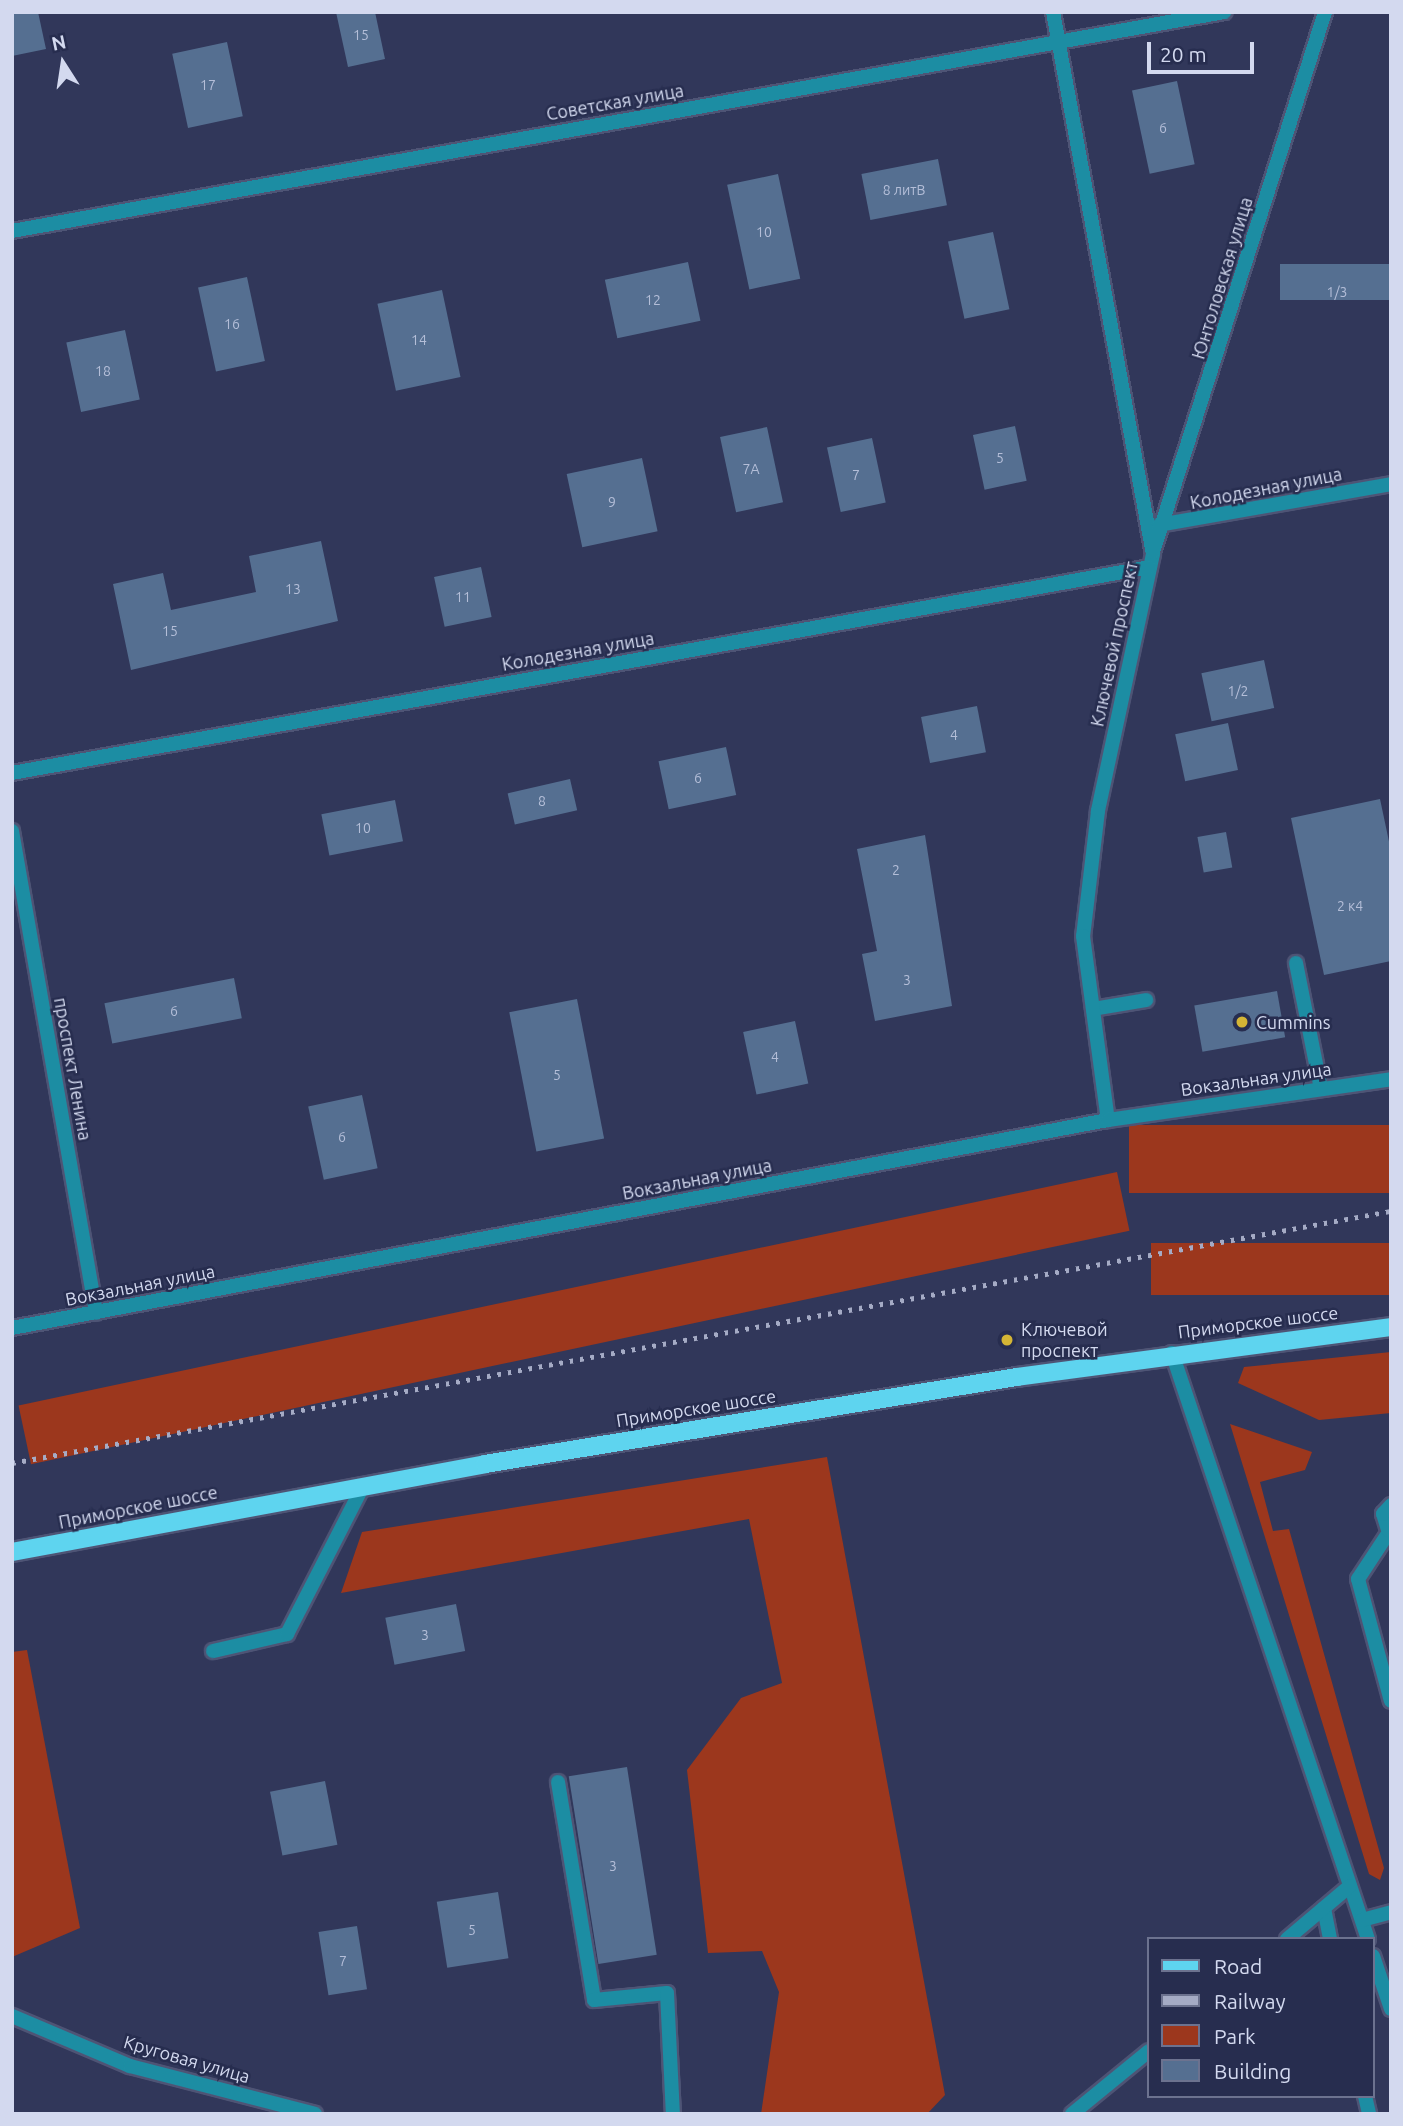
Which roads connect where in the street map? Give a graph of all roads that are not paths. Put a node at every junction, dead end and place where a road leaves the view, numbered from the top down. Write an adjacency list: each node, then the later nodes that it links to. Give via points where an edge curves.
1 (1053, 12): 4 (street, Ключевой проспект)
2 (1224, 12): 4 (street, Советская улица)
3 (1325, 12): 8 (street, Юнтоловская улица)
4 (1058, 42): 5 (street, Советская улица); 7 (street, Ключевой проспект)
5 (12, 231)
6 (1391, 484): 8 (street, Колодезная улица)
7 (1147, 524): 8 (street, Колодезная улица); 9 (street, Ключевой проспект)
8 (1164, 526): 9 (street, Юнтоловская улица)
9 (1152, 560): 10 (street, Колодезная улица); 14 (street, Ключевой проспект, via 1098,811 1083,936)
10 (12, 773)
11 (12, 831): 18 (street, проспект Ленина)
12 (1296, 963): 16 (street)
13 (1146, 1000): 14 (street)
14 (1093, 1009): 17 (street, Ключевой проспект)
15 (1391, 1079): 16 (street, Вокзальная улица)
16 (1321, 1089): 17 (street, Вокзальная улица)
17 (1108, 1121): 18 (street, Вокзальная улица)
18 (96, 1313): 20 (street, Вокзальная улица)
19 (1391, 1327): 21 (main road, Приморское шоссе)
20 (12, 1328)
21 (1172, 1353): 22 (main road, Приморское шоссе); 29 (street)
22 (363, 1486): 25 (main road, Приморское шоссе); 26 (street, via 288,1634)
23 (1391, 1505): 24 (street, via 1383,1514)
24 (1389, 1530): 27 (street, via 1358,1579)
25 (12, 1552)
26 (213, 1651)
27 (1391, 1701)
28 (558, 1782): 41 (street, via 594,2000 667,1993)
29 (1350, 1886): 30 (street); 32 (street)
30 (1324, 1908): 33 (street); 34 (street)
31 (1391, 1912): 32 (street)
32 (1362, 1920): 35 (street)
33 (1289, 1937)
34 (1330, 1937)
35 (1367, 1937)
36 (1375, 1962): 37 (street)
37 (1391, 2009)
38 (12, 2016): 40 (street, Круговая улица, via 130,2066)
39 (1148, 2052): 42 (street)
40 (316, 2114)
41 (673, 2114)
42 (1072, 2114)

